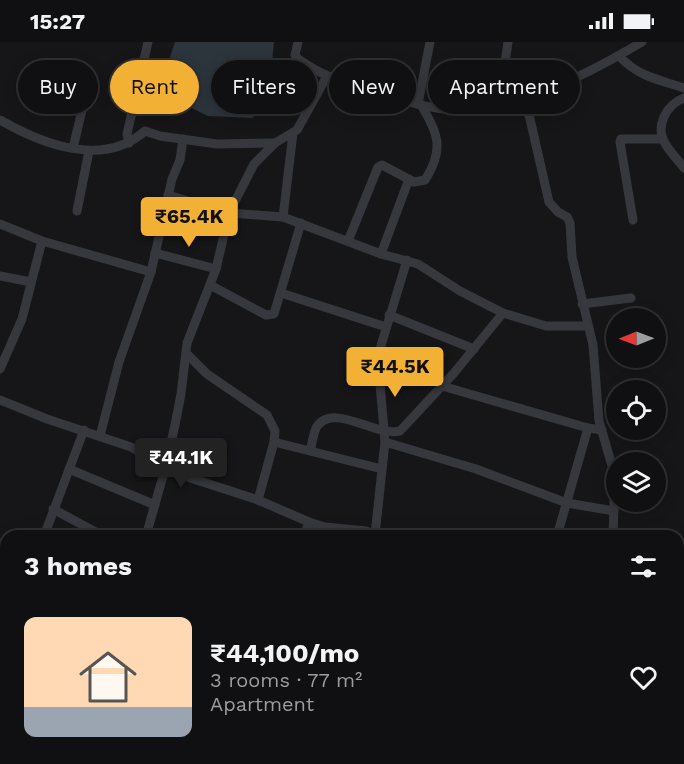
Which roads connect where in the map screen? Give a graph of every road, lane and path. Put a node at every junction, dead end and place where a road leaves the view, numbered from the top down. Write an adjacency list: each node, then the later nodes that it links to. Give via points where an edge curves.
1 (148, 42): 21 (street, via 127,134)
2 (298, 42): 9 (street, via 298,59)
3 (430, 42): 12 (street)
4 (508, 42): 7 (street)
5 (642, 42): 6 (street)
6 (619, 56): 8 (street); 10 (street, via 641,74)
7 (505, 60)
8 (580, 75)
9 (327, 76): 12 (street); 17 (street)
10 (684, 88)
11 (684, 98): 19 (street, via 670,105 666,112)
12 (420, 105): 13 (street); 25 (street, via 433,126 438,150 424,180)
13 (428, 106)
14 (82, 114): 22 (street)
15 (529, 114): 45 (street, via 549,202 570,223 572,257)
16 (0, 120): 22 (street, via 39,141)
17 (293, 133): 20 (street); 29 (street)
18 (183, 139): 20 (street, via 217,144); 21 (street, via 145,131); 26 (street)
19 (663, 140): 24 (street); 30 (street, via 621,139)
20 (275, 142): 28 (street, via 254,164)
21 (129, 143): 23 (street)
22 (74, 148): 23 (street)
23 (89, 151): 27 (street)
24 (684, 168)
25 (409, 179): 34 (street, via 382,165 378,167); 36 (street)
26 (168, 195): 28 (street); 35 (street)
27 (77, 211)
28 (229, 213): 29 (street); 38 (street)
29 (283, 217): 31 (street)
30 (633, 220)
31 (300, 223): 34 (street); 43 (street)
32 (0, 224): 33 (street)
33 (42, 241): 39 (street); 41 (street)
34 (348, 241): 36 (street)
35 (155, 253): 38 (street); 39 (street)
36 (381, 254): 37 (street)
37 (407, 260): 46 (street); 47 (street)
38 (216, 269): 42 (street)
39 (151, 272): 58 (street, via 119,362)
40 (0, 276): 41 (street)
41 (32, 282): 52 (street, via 22,319)
42 (210, 285): 43 (street, via 266,315 274,314); 51 (street)
43 (281, 294): 49 (street)
44 (631, 298): 45 (street)
45 (582, 304): 48 (street)
46 (503, 313): 48 (street, via 546,326); 50 (street)
47 (389, 315): 49 (street); 50 (street)
48 (588, 326): 57 (street)
49 (386, 327): 59 (street, via 379,372)
50 (474, 349): 53 (street)
51 (186, 353): 60 (street, via 207,374 267,416 275,431); 64 (street, via 182,394)
52 (0, 369)
53 (442, 386): 55 (street); 59 (street, via 400,431)
54 (0, 400): 56 (street)
55 (588, 429): 57 (street); 67 (street)
56 (84, 430): 58 (street); 63 (street)
57 (602, 430): 62 (street)
58 (100, 436): 64 (street, via 149,456)
59 (385, 437): 61 (street, via 345,418 334,417 315,430); 65 (street); 67 (street)
60 (274, 442): 61 (street); 66 (street)
61 (310, 451): 65 (street)
62 (608, 452)
63 (69, 469): 68 (street); 69 (street)
64 (165, 469): 66 (street); 68 (street)
65 (382, 469): 78 (street)
66 (258, 500): 72 (street)
67 (567, 503): 70 (street); 79 (street)
68 (155, 505): 75 (street)
69 (53, 509): 73 (street); 74 (street)
70 (606, 510)
71 (614, 512): 80 (street)
72 (309, 522): 76 (street); 77 (street)
73 (46, 530)
74 (92, 530)
75 (148, 530)
76 (306, 530)
77 (356, 530)
78 (377, 530)
79 (559, 530)
80 (613, 530)

